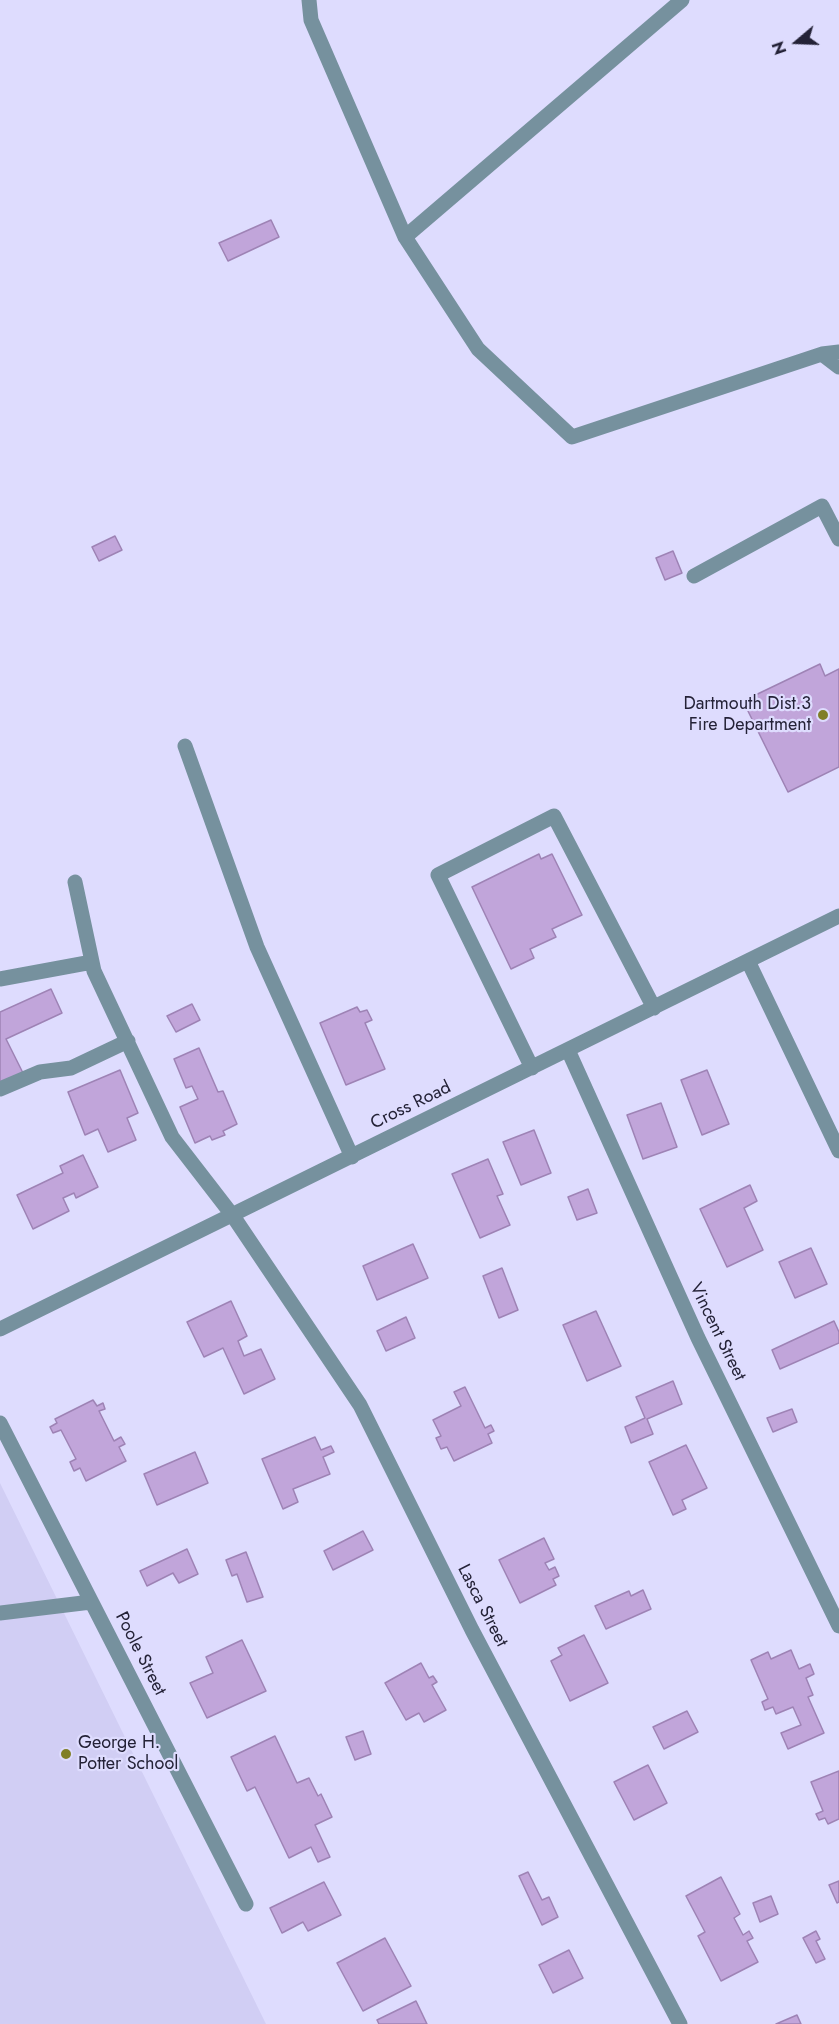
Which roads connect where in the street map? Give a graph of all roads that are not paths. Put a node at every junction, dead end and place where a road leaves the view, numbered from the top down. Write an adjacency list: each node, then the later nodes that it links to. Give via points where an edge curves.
1 (309, 0): 3 (street, via 311,20)
2 (682, 0): 3 (street)
3 (405, 237): 5 (street, via 477,349 572,437)
4 (839, 352): 5 (street)
5 (822, 354): 6 (street)
6 (839, 367)
7 (839, 539): 8 (street, via 822,506)
8 (694, 576)
9 (185, 746): 21 (street, via 257,947)
10 (75, 882): 13 (street, Lasca Street)
11 (839, 916): 12 (street, Cross Road)
12 (748, 961): 15 (street, Cross Road); 20 (street)
13 (92, 962): 14 (street); 16 (street, Lasca Street)
14 (0, 979)
15 (654, 1008): 17 (street, Cross Road); 18 (street, via 554,816 438,875)
16 (129, 1041): 19 (street, via 71,1068 40,1072); 22 (street, Lasca Street, via 172,1137)
17 (568, 1050): 18 (street, Cross Road); 27 (street, Vincent Street, via 698,1338)
18 (532, 1068): 21 (street, Cross Road)
19 (0, 1089)
20 (839, 1151)
21 (352, 1157): 22 (street, Cross Road)
22 (233, 1216): 23 (street, Cross Road); 29 (street, Lasca Street, via 360,1405 472,1630)
23 (0, 1329)
24 (0, 1423): 25 (street, Poole Street)
25 (91, 1602): 26 (street); 28 (street, Poole Street)
26 (0, 1613)
27 (839, 1626)
28 (246, 1904)
29 (680, 2024)

